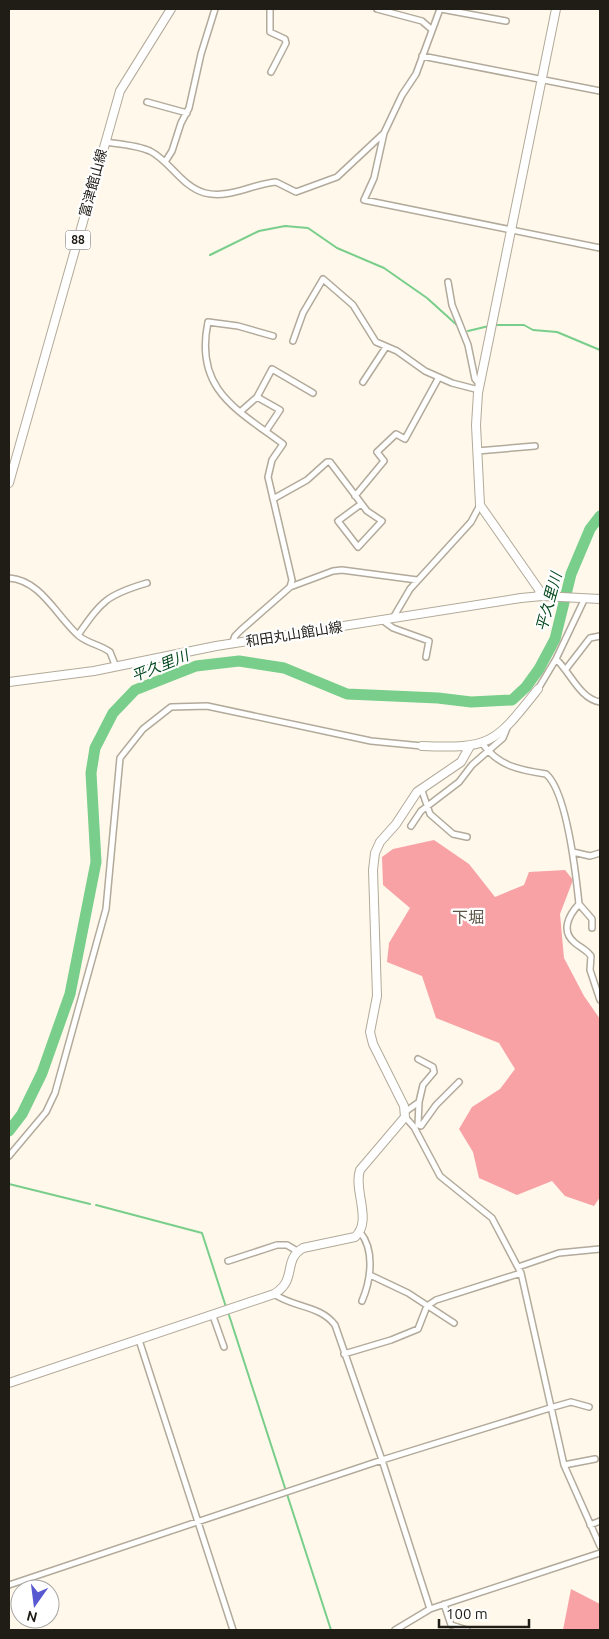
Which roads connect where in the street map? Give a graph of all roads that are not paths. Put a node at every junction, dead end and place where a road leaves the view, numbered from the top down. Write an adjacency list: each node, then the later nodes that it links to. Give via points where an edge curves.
1 (171, 9): 16 (street, 富津館山線 / 88, via 127,77)
2 (215, 9): 14 (street)
3 (270, 9): 10 (street, via 270,32 285,39 286,43)
4 (377, 9): 8 (street, via 422,21)
5 (441, 9): 7 (street); 8 (street)
6 (556, 9): 11 (street)
7 (506, 21)
8 (431, 29): 9 (street)
9 (422, 56): 11 (street); 15 (street, via 416,74)
10 (271, 72)
11 (542, 80): 12 (street); 18 (street)
12 (600, 91)
13 (147, 102): 14 (street)
14 (187, 113): 17 (street)
15 (384, 133): 17 (street, via 337,177 296,192 276,182 240,193 203,193 188,184); 18 (street, via 374,178 364,200)
16 (105, 142): 17 (street, via 150,151); 33 (street, 富津館山線 / 88)
17 (165, 162)
18 (512, 231): 19 (street); 26 (street)
19 (600, 248)
20 (448, 282): 26 (street, via 452,306 463,328)
21 (273, 336): 29 (street, via 208,322 203,343 206,366 220,394)
22 (293, 341): 23 (street, via 302,313 323,280 353,305 376,342)
23 (386, 348): 24 (street, via 397,351); 25 (street)
24 (439, 377): 26 (street); 34 (street, via 406,439 396,434 377,452 384,461)
25 (363, 382)
26 (479, 388): 32 (street)
27 (313, 393): 28 (street, via 272,369)
28 (257, 397): 29 (street); 30 (street, via 280,410)
29 (240, 412): 30 (street)
30 (266, 431): 35 (street, via 283,444 269,468)
31 (535, 446): 32 (street)
32 (477, 451): 37 (street)
33 (9, 483)
34 (355, 496): 35 (street, via 327,462 307,480); 36 (street)
35 (273, 499): 41 (street, via 292,580)
36 (362, 504): 36 (street, via 382,521 358,547 338,521)
37 (480, 505): 39 (street, via 471,522); 42 (street, via 540,590)
38 (9, 578): 47 (street, via 23,581 37,590)
39 (417, 580): 41 (street, via 342,570); 45 (street)
40 (147, 583): 47 (street, via 119,591 104,601)
41 (290, 586): 49 (street, via 235,636)
42 (540, 596): 43 (street, 和田丸山館山線); 45 (street, 和田丸山館山線)
43 (582, 598): 44 (street, 和田丸山館山線); 51 (street)
44 (600, 598)
45 (393, 618): 46 (street, 和田丸山館山線)
46 (381, 620): 49 (street, 和田丸山館山線); 50 (street, via 393,628 429,641)
47 (78, 635): 52 (street, via 110,652)
48 (600, 636): 53 (street, via 590,638)
49 (232, 644): 52 (street, 和田丸山館山線)
50 (426, 657)
51 (556, 659): 53 (street); 55 (street)
52 (116, 667): 54 (street, 和田丸山館山線)
53 (566, 669): 56 (street, via 588,698)
54 (9, 682)
55 (538, 689): 57 (street)
56 (600, 702)
57 (507, 728): 58 (street); 61 (street, via 506,736)
58 (482, 743): 60 (street); 61 (street)
59 (422, 746): 60 (street); 77 (street, via 371,741 207,706 171,707 143,729 120,758 106,909 55,1093 46,1112)
60 (470, 746): 62 (street, via 461,762)
61 (488, 751): 63 (street, via 459,782); 66 (street, via 505,765 546,774 550,778 559,798)
62 (421, 788): 63 (street); 76 (street, via 380,842 373,870 377,996 370,1032)
63 (426, 808): 64 (street); 65 (street, via 453,834)
64 (411, 826)
65 (467, 837)
66 (573, 852): 67 (street, via 590,856); 68 (street)
67 (600, 853)
68 (580, 904): 69 (street, via 592,920); 71 (street, via 569,915 568,929 570,939 584,947 590,956)
69 (592, 928)
70 (600, 976): 71 (street)
71 (593, 977): 72 (street)
72 (600, 1000)
73 (418, 1059): 75 (street, via 433,1067 434,1072 424,1085)
74 (458, 1082): 75 (street, via 421,1126 417,1122)
75 (419, 1102): 76 (street)
76 (405, 1114): 78 (street, via 360,1170 363,1224); 82 (street, via 440,1176 492,1218)
77 (9, 1156)
78 (360, 1232): 80 (street); 83 (street, via 366,1239)
79 (600, 1249): 82 (street, via 559,1253)
80 (297, 1251): 81 (street, via 288,1245 277,1245); 84 (street, via 293,1255 287,1283)
81 (228, 1261)
82 (520, 1270): 86 (street); 94 (street)
83 (370, 1275): 85 (street); 86 (street, via 389,1282)
84 (274, 1294): 87 (street); 91 (street, via 329,1317 335,1325)
85 (362, 1300)
86 (427, 1306): 88 (street); 91 (street, via 418,1329)
87 (213, 1316): 89 (street); 90 (street)
88 (454, 1323)
89 (139, 1340): 92 (street); 98 (street)
90 (224, 1347)
91 (344, 1354): 96 (street)
92 (9, 1383)
93 (589, 1407): 94 (street, via 571,1402)
94 (550, 1408): 96 (street); 97 (street)
95 (595, 1458): 97 (street)
96 (382, 1460): 98 (street); 105 (street)
97 (564, 1465): 100 (street)
98 (198, 1521): 103 (street); 106 (street)
99 (600, 1521): 100 (street)
100 (590, 1525): 101 (street)
101 (600, 1546)
102 (600, 1553): 104 (street)
103 (9, 1585)
104 (444, 1604): 105 (street); 108 (street, via 451,1625)
105 (430, 1609): 107 (street)
106 (233, 1630)
107 (394, 1630)
108 (467, 1630)

